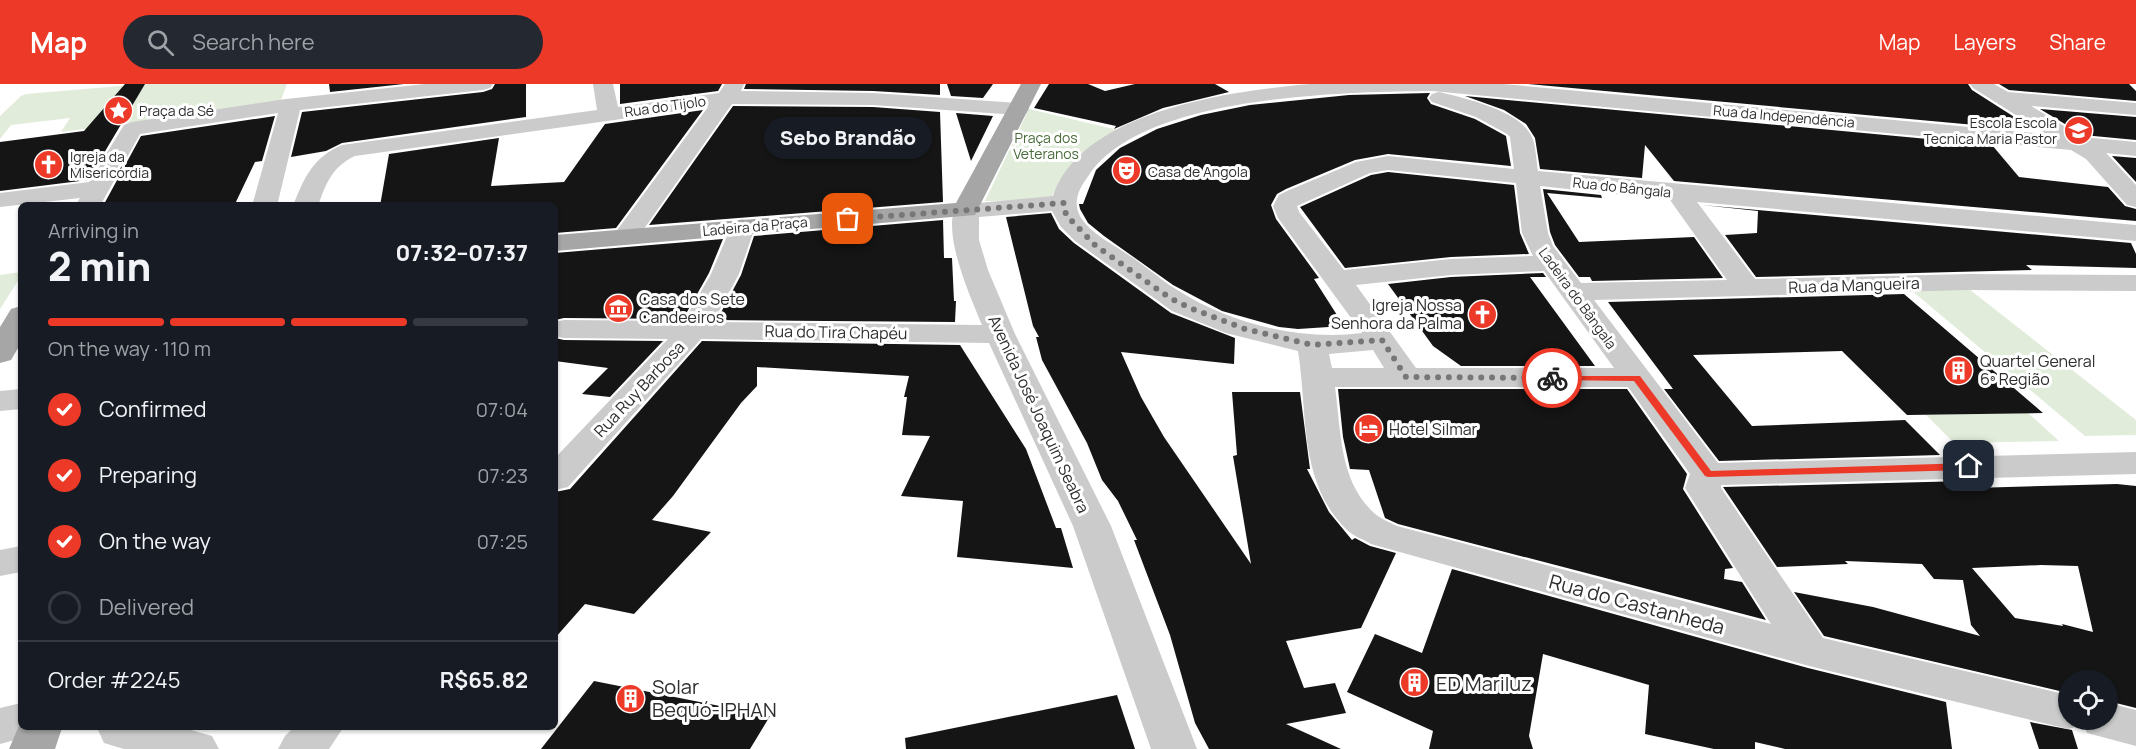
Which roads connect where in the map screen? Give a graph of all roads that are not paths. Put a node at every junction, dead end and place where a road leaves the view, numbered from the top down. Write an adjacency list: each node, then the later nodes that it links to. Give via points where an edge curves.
1 (483, 84): 7 (street)
2 (603, 84): 13 (street)
3 (1031, 84): 11 (main road, Avenida José Joaquim Seabra)
4 (1980, 84): 10 (street)
5 (1392, 85): 6 (street, Rua da Independência); 17 (street, Ladeira do Bângala, via 1469,107 1516,130 1521,136); 24 (street, Rua da Independência, via 1246,98 1174,113 1143,124 1098,149 1084,163)
6 (1432, 85): 15 (street, Rua da Independência)
7 (446, 86): 9 (street); 14 (street)
8 (732, 91): 11 (street, Rua do Tijolo); 13 (street, Rua do Tijolo); 28 (street)
9 (290, 95): 19 (street, via 132,130); 22 (street)
10 (2002, 98): 12 (street); 15 (street)
11 (1018, 109): 25 (main road, Avenida José Joaquim Seabra)
12 (2136, 110)
13 (608, 113): 14 (street, Rua do Tijolo)
14 (445, 136): 23 (street, Rua do Tijolo, via 350,150 335,156 320,168)
15 (2079, 144): 16 (street, Rua da Independência); 21 (street, via 2094,154)
16 (2136, 149)
17 (1526, 177): 18 (street, Rua do Bângala); 30 (street, Ladeira do Bângala, via 1535,233); 31 (street, Rua do Bângala, via 1380,164 1364,167 1288,200 1287,213)
18 (1678, 193): 27 (street, Rua do Bângala); 33 (street)
19 (93, 196): 20 (street)
20 (0, 200)
21 (2136, 200)
22 (265, 202)
23 (307, 202)
24 (1064, 203): 25 (street, Ladeira da Praça); 42 (street, via 1066,215 1096,246 1170,298)
25 (966, 210): 26 (main road, Ladeira da Praça); 39 (street, Avenida José Joaquim Seabra, via 966,240 974,270)
26 (742, 227): 28 (main road, Ladeira da Praça); 38 (street, Rua Ruy Barbosa, via 725,274)
27 (2136, 233)
28 (625, 237): 29 (main road, Ladeira da Praça)
29 (558, 243)
30 (1550, 263): 31 (street, via 1451,267); 34 (street, Ladeira do Bângala)
31 (1336, 279): 40 (street, Rua do Bângala)
32 (2125, 283): 33 (street, Rua da Mangueira, via 1969,282); 35 (street)
33 (1747, 288): 34 (street, Rua da Mangueira)
34 (1573, 292): 44 (street, Ladeira do Bângala)
35 (2136, 306)
36 (18, 321): 41 (main road)
37 (564, 329): 38 (street, Rua do Tira Chapéu)
38 (693, 330): 39 (street, Rua do Tira Chapéu); 49 (street, Rua Ruy Barbosa)
39 (1000, 334): 64 (street, Avenida José Joaquim Seabra, via 1092,526)
40 (1382, 340): 42 (street); 43 (street, Rua do Bângala)
41 (0, 354)
42 (1315, 361): 43 (street); 52 (street, Rua do Castanheda, via 1328,468 1341,498 1360,522 1384,535)
43 (1406, 377): 44 (street)
44 (1637, 378): 48 (street, Ladeira do Bângala)
45 (18, 399): 46 (street)
46 (0, 401)
47 (2136, 463): 48 (street)
48 (1708, 474): 52 (street, via 1703,488)
49 (558, 476)
50 (18, 560): 51 (street)
51 (0, 563)
52 (1809, 650): 53 (street, Rua do Castanheda)
53 (2058, 710)
54 (18, 722): 56 (street)
55 (2118, 724): 57 (street)
56 (0, 726)
57 (2136, 728)
58 (39, 730): 61 (main road)
59 (319, 730): 63 (street)
60 (114, 736): 62 (street)
61 (32, 749)
62 (196, 749)
63 (301, 749)
64 (1174, 749)

